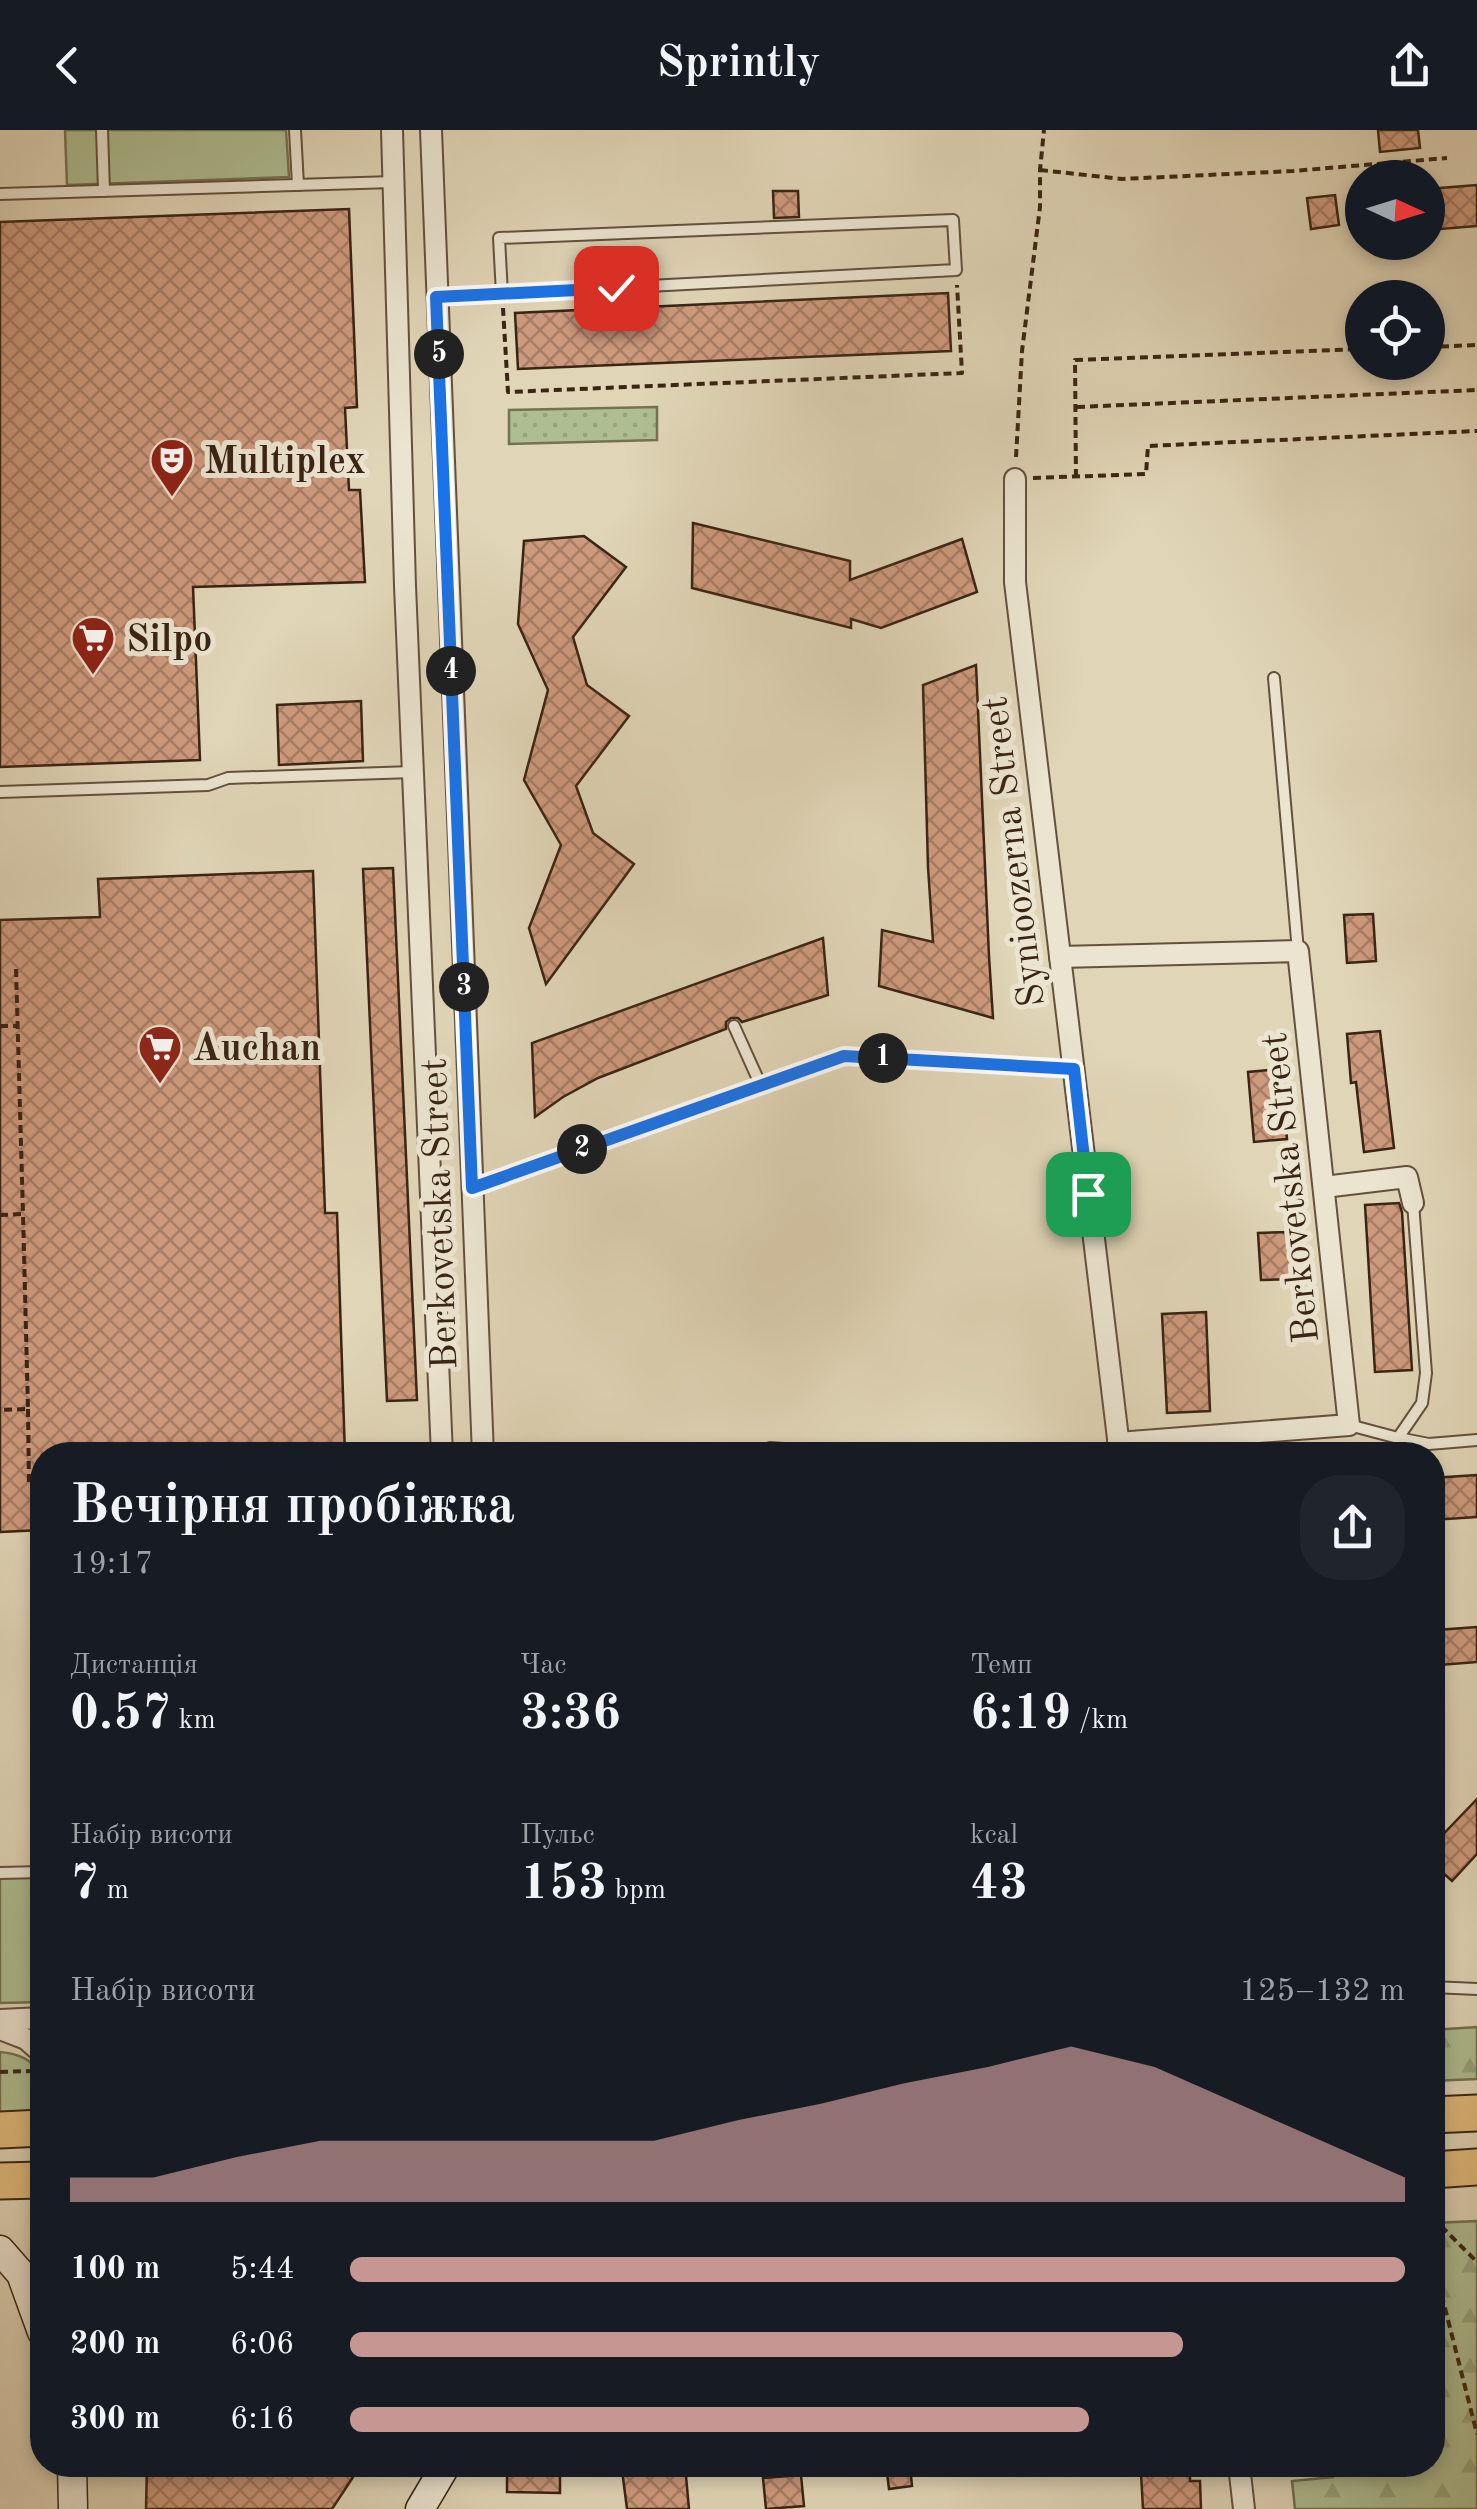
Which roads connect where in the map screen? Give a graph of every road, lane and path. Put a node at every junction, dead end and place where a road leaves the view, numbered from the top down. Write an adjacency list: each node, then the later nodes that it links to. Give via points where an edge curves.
1 (102, 130): 10 (lane)
2 (294, 130): 9 (lane)
3 (392, 130): 8 (street, Berkovetska Street)
4 (431, 130): 14 (street, Berkovetska Street)
5 (1044, 130): 7 (path)
6 (1447, 158): 7 (path, via 1122,178)
7 (1040, 170): 22 (path)
8 (393, 182): 9 (lane); 24 (street, Berkovetska Street)
9 (298, 185): 10 (lane)
10 (104, 191): 11 (lane)
11 (0, 194)
12 (956, 270): 13 (lane); 13 (lane, via 953,220 500,238); 13 (path, via 962,373 508,392)
13 (502, 294): 14 (lane)
14 (436, 297): 35 (street, Berkovetska Street)
15 (1477, 346): 16 (path)
16 (1445, 347)
17 (1345, 351): 19 (path, via 1075,360)
18 (1477, 390): 19 (path)
19 (1076, 408): 21 (path)
20 (1477, 431): 21 (path, via 1148,446 1146,474)
21 (1076, 477): 22 (path)
22 (1014, 478): 27 (street, Synioozerna Street, via 1016,582)
23 (1274, 678): 26 (lane)
24 (413, 772): 25 (lane); 44 (street, Berkovetska Street)
25 (0, 792)
26 (1298, 950): 27 (street); 34 (street, Berkovetska Street)
27 (1060, 957): 32 (street, Synioozerna Street)
28 (16, 969): 30 (path)
29 (0, 1026): 30 (path)
30 (18, 1026): 38 (path)
31 (734, 1026): 33 (lane)
32 (1074, 1069): 33 (lane, via 844,1056); 46 (street, Synioozerna Street)
33 (761, 1086): 35 (lane)
34 (1324, 1187): 36 (street, via 1406,1177); 41 (street, Berkovetska Street)
35 (472, 1188): 45 (street, Berkovetska Street)
36 (1412, 1202): 42 (lane, via 1426,1373 1422,1403)
37 (0, 1214): 38 (path)
38 (23, 1214): 39 (path)
39 (28, 1409): 40 (path); 50 (path)
40 (0, 1410)
41 (1349, 1425): 42 (lane); 47 (street)
42 (1398, 1438): 48 (lane)
43 (1477, 1440): 49 (lane)
44 (441, 1442)
45 (482, 1442)
46 (1118, 1442)
47 (1186, 1442)
48 (1419, 1442)
49 (1445, 1443)
50 (29, 1485)
51 (30, 1873): 52 (lane)
52 (0, 1874)
53 (1445, 1988): 54 (lane)
54 (1477, 1989)
55 (30, 2019): 56 (street)
56 (0, 2020)
57 (0, 2029): 58 (street)
58 (30, 2042)
59 (30, 2071): 60 (path)
60 (0, 2072)
61 (1477, 2113): 62 (highway)
62 (1445, 2114)
63 (30, 2129): 64 (highway)
64 (0, 2130)
65 (1477, 2167): 66 (highway)
66 (1445, 2169)
67 (0, 2180): 68 (highway)
68 (30, 2180)
69 (1445, 2230): 71 (path)
70 (0, 2250): 72 (main road, via 21,2274)
71 (1477, 2262)
72 (30, 2299)
73 (1445, 2308): 74 (path)
74 (1477, 2434)
75 (72, 2477): 78 (main road)
76 (439, 2477): 79 (main road)
77 (1240, 2477): 80 (street)
78 (73, 2509)
79 (420, 2509)
80 (1244, 2509)

